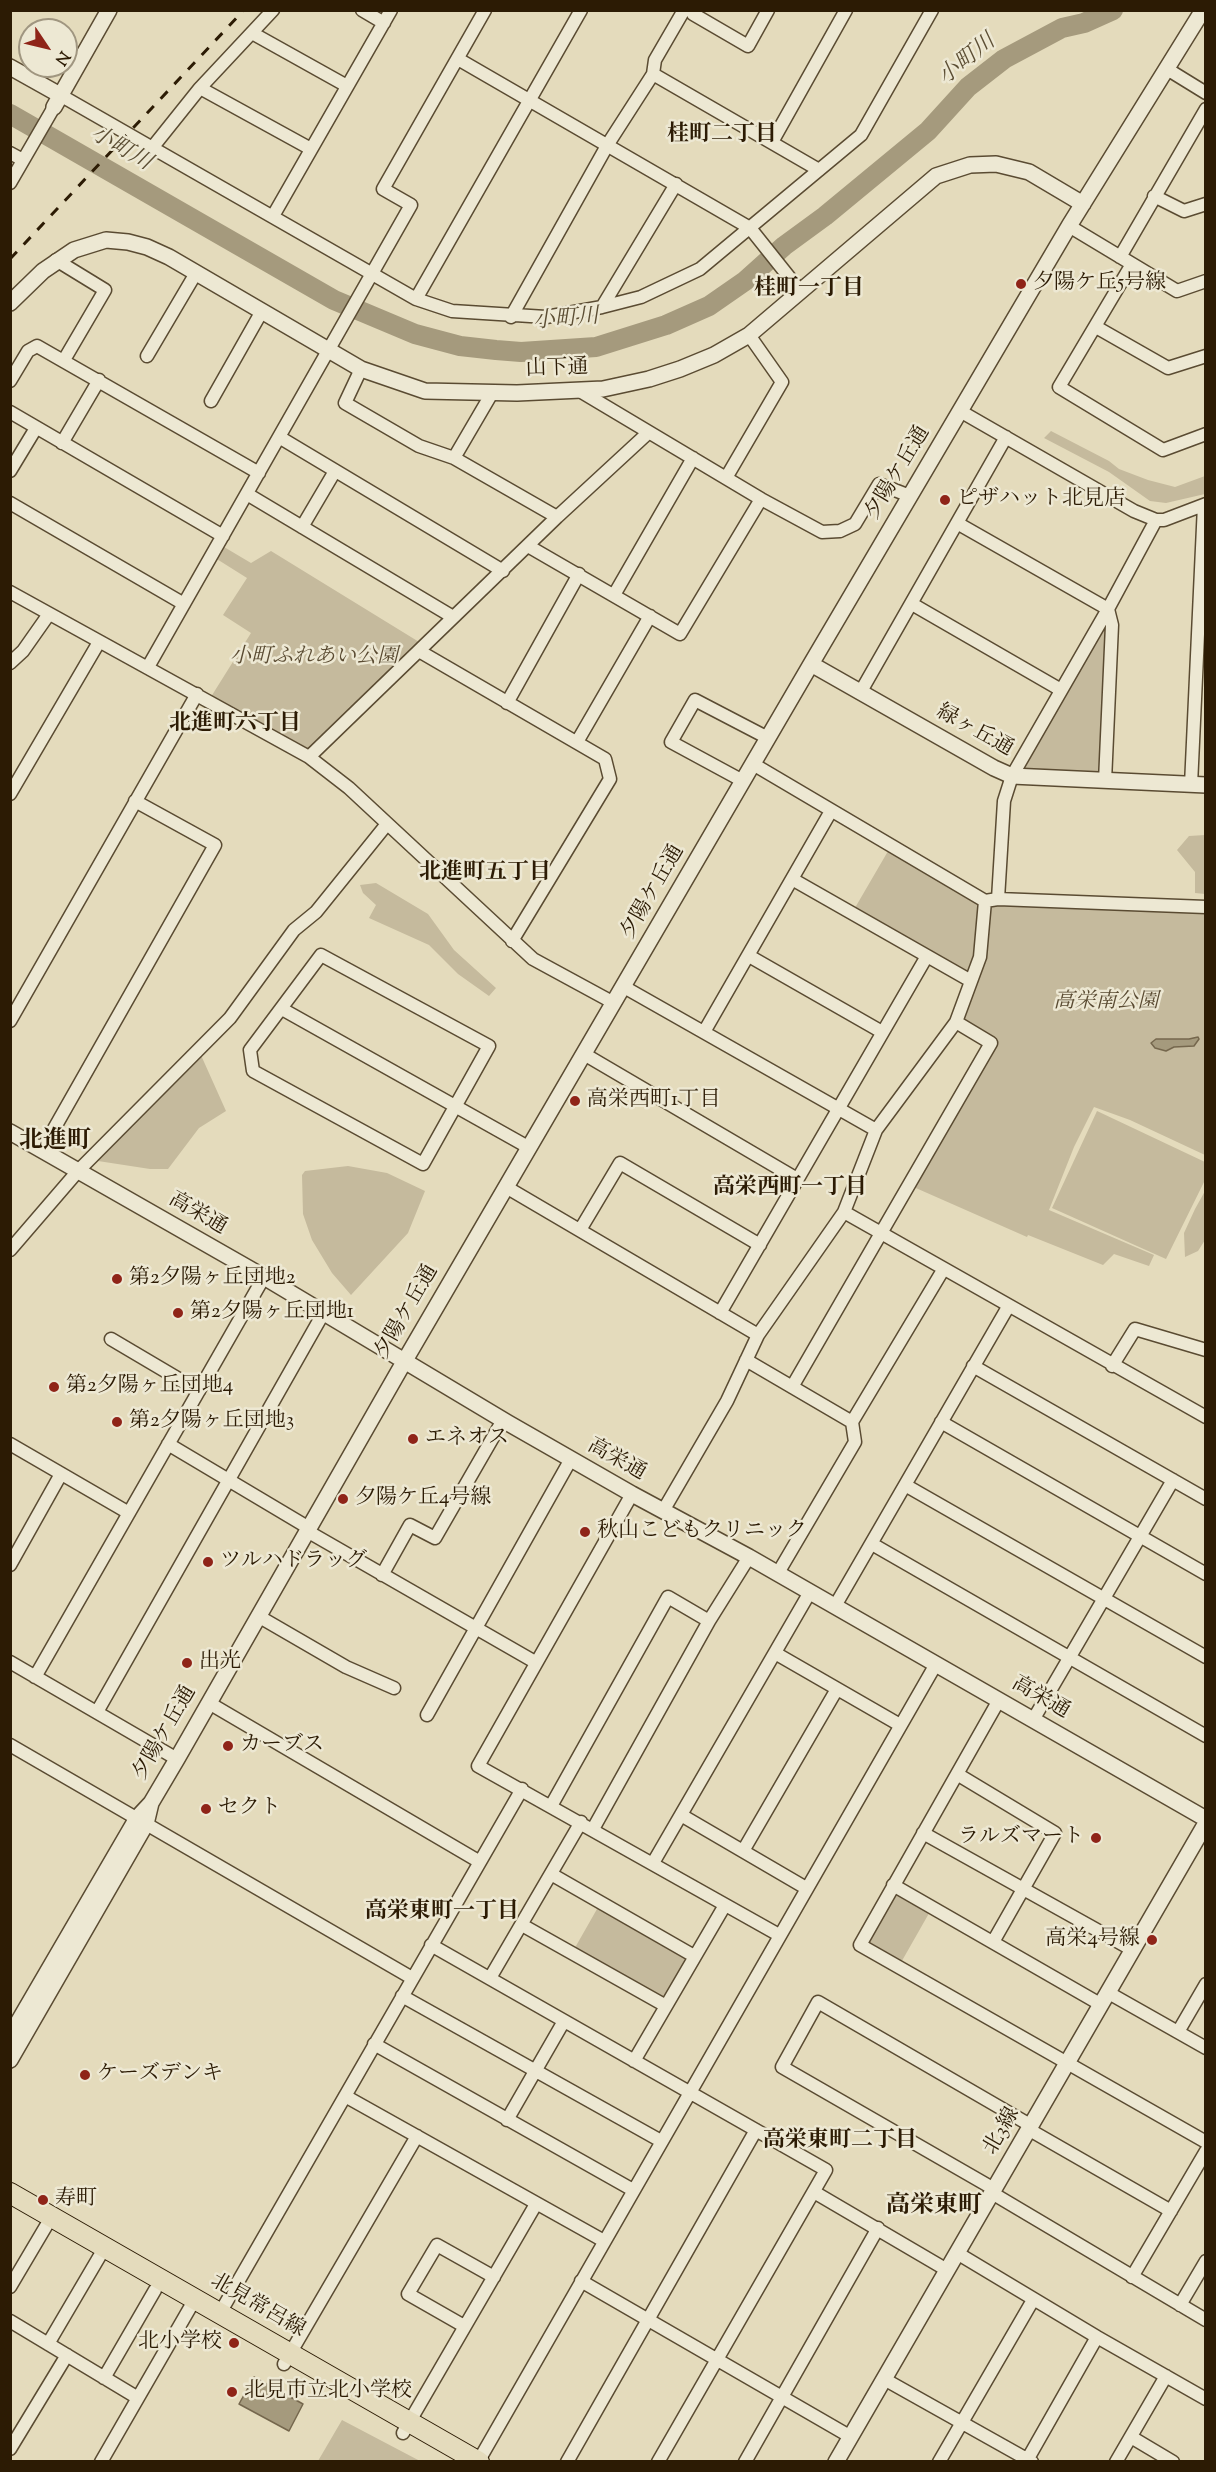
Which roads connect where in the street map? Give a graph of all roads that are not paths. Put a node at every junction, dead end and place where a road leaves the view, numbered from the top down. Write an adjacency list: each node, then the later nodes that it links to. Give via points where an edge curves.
1 (109, 10): 22 (street)
2 (273, 10): 13 (street)
3 (362, 10): 12 (street)
4 (390, 10): 12 (street)
5 (485, 10): 14 (street)
6 (581, 10): 21 (street)
7 (768, 10): 11 (street, via 748,46)
8 (846, 10): 24 (street)
9 (932, 10): 30 (street, via 861,135)
10 (1203, 10): 16 (street, 夕陽ケ丘通)
11 (690, 11): 17 (street, via 656,60)
12 (384, 23): 18 (street)
13 (252, 33): 18 (street); 19 (street)
14 (458, 59): 21 (street); 43 (street, via 383,189 411,205)
15 (10, 67): 22 (street)
16 (1167, 69): 20 (street); 34 (street, 夕陽ケ丘通)
17 (652, 74): 24 (street); 25 (street)
18 (347, 86): 27 (street)
19 (200, 88): 26 (street); 27 (street)
20 (1206, 93)
21 (530, 100): 25 (street); 46 (street)
22 (57, 101): 26 (street); 29 (street)
23 (1206, 109): 33 (street)
24 (772, 142): 30 (street)
25 (608, 144): 32 (street); 50 (street)
26 (152, 148): 36 (street)
27 (311, 149): 36 (street)
28 (10, 153): 29 (street)
29 (24, 158): 31 (street)
30 (819, 170): 38 (street)
31 (10, 183)
32 (676, 184): 38 (street); 48 (street)
33 (1154, 196): 35 (street, via 1184,211); 39 (street)
34 (1083, 204): 37 (street, 夕陽ケ丘通); 45 (street, 山下通, via 1029,172 996,164 970,165 936,176)
35 (1206, 204)
36 (273, 216): 43 (street)
37 (1069, 226): 39 (street); 63 (street, 夕陽ケ丘通)
38 (754, 233): 45 (street); 48 (street, via 700,269 641,297)
39 (1120, 257): 41 (street)
40 (56, 260): 42 (street, 山下通, via 92,243 128,242 147,247); 47 (street, 山下通); 56 (street, via 105,290)
41 (1132, 264): 44 (street, via 1177,291); 51 (street)
42 (196, 273): 49 (street, 山下通); 54 (street)
43 (373, 274): 46 (street); 53 (street)
44 (1206, 280)
45 (801, 292): 52 (street, 山下通)
46 (416, 298): 50 (street, via 452,311)
47 (10, 303)
48 (602, 307): 50 (street, via 546,317)
49 (262, 311): 53 (street, 山下通); 62 (street)
50 (511, 316)
51 (1096, 327): 55 (street, via 1168,368); 67 (street, via 1059,387 1163,450)
52 (749, 335): 60 (street, 山下通, via 714,355 670,372); 76 (street, via 782,382)
53 (328, 349): 57 (street, 山下通); 68 (street)
54 (147, 356)
55 (1206, 356)
56 (64, 360): 58 (street); 59 (street, via 37,346 28,351)
57 (362, 369): 61 (street, 山下通, via 425,391); 71 (street, via 345,402 419,446)
58 (99, 380): 70 (street); 75 (street)
59 (10, 381)
60 (580, 391): 61 (street, 山下通); 66 (street)
61 (492, 393): 71 (street)
62 (211, 400)
63 (960, 411): 69 (street); 78 (street, 夕陽ケ丘通)
64 (10, 412): 65 (street)
65 (36, 428): 70 (street); 73 (street)
66 (648, 433): 72 (street); 82 (street)
67 (1206, 434)
68 (279, 437): 74 (street); 75 (street)
69 (1006, 437): 83 (street); 84 (street)
70 (62, 443): 86 (street)
71 (454, 458): 82 (street)
72 (693, 458): 76 (street); 91 (street)
73 (10, 471)
74 (335, 471): 85 (street); 88 (street)
75 (259, 473): 77 (street)
76 (726, 478): 79 (street)
77 (247, 494): 85 (street); 86 (street)
78 (910, 496): 79 (street, via 879,484 855,524 840,531 822,532); 101 (street, 夕陽ケ丘通)
79 (761, 499): 96 (street, via 680,634)
80 (10, 503): 92 (street)
81 (1205, 505): 83 (street); 114 (street)
82 (557, 517): 87 (street)
83 (1156, 520): 94 (street)
84 (957, 523): 93 (street); 94 (street)
85 (302, 527): 97 (street)
86 (223, 536): 92 (street)
87 (528, 546): 88 (street); 89 (street)
88 (503, 571): 97 (street)
89 (579, 574): 91 (street); 106 (street)
90 (10, 592): 95 (street)
91 (614, 595): 96 (street)
92 (184, 604): 102 (street)
93 (912, 604): 103 (street); 104 (street)
94 (1108, 609): 103 (street); 113 (street, via 1112,626)
95 (49, 614): 98 (street); 100 (street)
96 (651, 616): 108 (street)
97 (453, 617): 99 (street)
98 (99, 642): 102 (street); 115 (street)
99 (418, 651): 106 (street); 109 (street)
100 (10, 663)
101 (811, 664): 104 (street, 緑ヶ丘通); 107 (street, 夕陽ケ丘通)
102 (148, 667): 105 (street)
103 (1061, 690): 111 (street)
104 (860, 693): 111 (street, 緑ヶ丘通)
105 (197, 694): 109 (street); 116 (street)
106 (507, 703): 108 (street)
107 (768, 738): 110 (street, 夕陽ケ丘通); 112 (street, via 695,700 671,742)
108 (578, 742): 123 (street, via 605,759 610,779)
109 (309, 757): 118 (street)
110 (753, 764): 112 (street, 夕陽ケ丘通); 117 (street)
111 (1012, 776): 113 (street, 緑ヶ丘通); 120 (street, via 1004,801)
112 (743, 781): 127 (street, 夕陽ケ丘通)
113 (1105, 781): 114 (street, 緑ヶ丘通)
114 (1198, 785)
115 (10, 794)
116 (135, 801): 130 (street); 140 (street, via 215,846)
117 (831, 811): 119 (street); 121 (street)
118 (387, 824): 123 (street); 141 (street, via 316,912 294,930 230,1018)
119 (792, 879): 124 (street); 125 (street)
120 (998, 899): 121 (street); 122 (street)
121 (985, 901): 126 (street, via 980,957)
122 (1206, 907)
123 (512, 941): 128 (street, via 533,959)
124 (749, 956): 132 (street); 133 (street)
125 (927, 956): 126 (street); 133 (street)
126 (971, 981): 131 (street)
127 (624, 987): 128 (street, 夕陽ケ丘通); 132 (street)
128 (614, 1003): 134 (street, 夕陽ケ丘通)
129 (282, 1009): 135 (street); 135 (street, via 321,955 489,1046); 135 (street, via 250,1050 254,1071 423,1164)
130 (10, 1021)
131 (956, 1022): 137 (street); 146 (street, via 991,1043)
132 (704, 1032): 136 (street)
133 (882, 1032): 136 (street)
134 (584, 1054): 139 (street, 夕陽ケ丘通); 142 (street)
135 (456, 1106): 139 (street)
136 (837, 1110): 137 (street); 142 (street)
137 (876, 1130): 144 (street)
138 (10, 1132): 140 (street, 高栄通)
139 (528, 1147): 143 (street, 夕陽ケ丘通)
140 (42, 1150): 141 (street, 高栄通)
141 (78, 1171): 148 (street); 150 (street, 高栄通)
142 (797, 1179): 147 (street)
143 (506, 1187): 145 (street); 158 (street, 夕陽ケ丘通)
144 (844, 1212): 146 (street); 154 (street)
145 (580, 1230): 147 (street, via 620,1163); 153 (street)
146 (881, 1234): 149 (street); 161 (street)
147 (760, 1245): 153 (street)
148 (10, 1250)
149 (943, 1269): 151 (street); 165 (street)
150 (264, 1277): 152 (street, 高栄通); 162 (street)
151 (1008, 1307): 159 (street); 160 (street)
152 (324, 1312): 158 (street, 高栄通); 171 (street)
153 (720, 1312): 154 (street)
154 (758, 1335): 157 (street)
155 (111, 1339): 162 (street)
156 (1206, 1350): 160 (street, via 1135,1329)
157 (746, 1360): 161 (street); 176 (street, via 727,1401)
158 (404, 1362): 164 (street, 高栄通); 178 (street, 夕陽ケ丘通)
159 (974, 1366): 166 (street); 172 (street)
160 (1112, 1366): 163 (street)
161 (792, 1387): 165 (street)
162 (199, 1391): 168 (street)
163 (1206, 1417)
164 (503, 1420): 169 (street, 高栄通); 185 (street, via 435,1538 410,1525)
165 (852, 1422): 183 (street, via 855,1442)
166 (941, 1422): 173 (street); 179 (street)
167 (10, 1444): 170 (street)
168 (168, 1444): 171 (street); 177 (street)
169 (571, 1459): 174 (street, 高栄通); 191 (street)
170 (62, 1474): 177 (street); 182 (street)
171 (227, 1479): 178 (street); 203 (street)
172 (1173, 1480): 175 (street); 179 (street)
173 (905, 1485): 180 (street); 187 (street)
174 (632, 1494): 176 (street, 高栄通); 196 (street)
175 (1206, 1499)
176 (663, 1511): 181 (street, 高栄通)
177 (129, 1513): 198 (street)
178 (308, 1529): 185 (street); 189 (street, 夕陽ケ丘通)
179 (1140, 1536): 184 (street); 187 (street)
180 (872, 1544): 188 (street); 194 (street)
181 (749, 1557): 183 (street, 高栄通); 190 (street)
182 (10, 1565)
183 (778, 1573): 186 (street, 高栄通)
184 (1206, 1574)
185 (382, 1575): 191 (street)
186 (810, 1592): 188 (street, 高栄通); 192 (street)
187 (1104, 1599): 193 (street); 194 (street)
188 (835, 1606): 197 (street, 高栄通)
189 (258, 1616): 199 (street, via 346,1667); 202 (street, 夕陽ケ丘通)
190 (709, 1621): 212 (street, via 668,1597); 217 (street)
191 (474, 1628): 196 (street); 204 (street)
192 (775, 1653): 200 (street); 213 (street)
193 (1206, 1658)
194 (1070, 1659): 205 (street); 207 (street)
195 (10, 1662): 198 (street)
196 (535, 1662): 211 (street, via 478,1766)
197 (936, 1664): 201 (street, 高栄通); 206 (street)
198 (35, 1677): 203 (street)
199 (394, 1688)
200 (837, 1689): 206 (street); 219 (street)
201 (999, 1700): 205 (street, 高栄通); 210 (street)
202 (209, 1703): 209 (street, 夕陽ケ丘通); 220 (street)
203 (97, 1712): 209 (street)
204 (427, 1715)
205 (1033, 1720): 215 (street, 高栄通)
206 (900, 1725): 224 (street)
207 (1206, 1736)
208 (10, 1745): 214 (street)
209 (177, 1759): 214 (street, 夕陽ケ丘通)
210 (957, 1774): 218 (street); 225 (street, via 1055,1833)
211 (522, 1790): 212 (street); 220 (street)
212 (551, 1806): 216 (street)
213 (681, 1815): 219 (street); 221 (street)
214 (141, 1821): 233 (street); 241 (street, 夕陽ケ丘通); 244 (street, 夕陽ケ丘通)
215 (1206, 1821): 231 (street, 北3線)
216 (581, 1822): 217 (street); 222 (street)
217 (593, 1829): 221 (street)
218 (923, 1833): 223 (street); 225 (street)
219 (743, 1851): 224 (street)
220 (480, 1862): 230 (street)
221 (653, 1863): 226 (street)
222 (551, 1874): 227 (street); 232 (street)
223 (893, 1885): 229 (street); 246 (street, via 860,1945)
224 (806, 1888): 228 (street)
225 (1023, 1889): 229 (street); 231 (street)
226 (725, 1905): 228 (street); 232 (street)
227 (522, 1924): 234 (street); 238 (street)
228 (779, 1935): 248 (street)
229 (993, 1942): 237 (street)
230 (432, 1945): 233 (street); 234 (street)
231 (1131, 1950): 237 (street, 北3線)
232 (694, 1956): 238 (street)
233 (412, 1978): 236 (street)
234 (490, 1978): 239 (street)
235 (1206, 1984): 240 (street)
236 (402, 1996): 242 (street); 247 (street)
237 (1104, 1998): 240 (street); 246 (street, 北3線)
238 (666, 2006): 245 (street)
239 (564, 2021): 245 (street); 247 (street)
240 (1178, 2032): 243 (street)
241 (10, 2036)
242 (374, 2044): 249 (street); 250 (street)
243 (1206, 2048)
244 (10, 2060)
245 (634, 2061): 248 (street)
246 (1067, 2061): 251 (street, 北3線); 255 (street)
247 (535, 2069): 250 (street); 254 (street)
248 (689, 2092): 252 (street); 254 (street)
249 (345, 2096): 253 (street); 279 (street)
250 (507, 2120): 257 (street)
251 (1029, 2127): 258 (street, 北3線); 258 (street, via 818,2002 782,2067); 263 (street)
252 (756, 2130): 259 (street, via 826,2170); 281 (street)
253 (417, 2136): 261 (street); 287 (street)
254 (661, 2141): 257 (street)
255 (1206, 2142)
256 (1206, 2151): 263 (street)
257 (633, 2190): 266 (street)
258 (993, 2191): 268 (street, 北3線); 272 (street)
259 (814, 2192): 265 (street); 288 (street)
260 (10, 2193): 264 (main road, 北見常呂線)
261 (536, 2204): 266 (street); 271 (street)
262 (10, 2208): 264 (main road, 北見常呂線)
263 (1171, 2211): 272 (street)
264 (49, 2222): 267 (main road, 北見常呂線); 274 (street)
265 (878, 2229): 270 (street); 292 (street)
266 (604, 2241): 273 (street)
267 (102, 2252): 275 (main road, 北見常呂線); 277 (main road, 北見常呂線); 285 (street)
268 (957, 2253): 270 (street, 北3線); 276 (street)
269 (1206, 2261): 278 (street)
270 (947, 2270): 291 (street, 北3線)
271 (494, 2277): 283 (street); 283 (street, via 437,2245 408,2294)
272 (1132, 2277): 278 (street)
273 (581, 2281): 281 (street); 300 (street)
274 (11, 2284)
275 (155, 2290): 277 (main road, 北見常呂線); 290 (street)
276 (1034, 2300): 284 (street); 295 (street)
277 (192, 2304): 279 (main road, 北見常呂線); 287 (main road, 北見常呂線); 293 (street)
278 (1180, 2305): 280 (street)
279 (220, 2313): 287 (main road, 北見常呂線)
280 (1206, 2320)
281 (648, 2321): 288 (street); 304 (street)
282 (10, 2322): 285 (street)
283 (464, 2326): 296 (street)
284 (1097, 2337): 289 (street); 301 (street)
285 (48, 2344): 286 (street)
286 (67, 2355): 290 (street); 299 (street)
287 (287, 2359): 296 (main road, 北見常呂線)
288 (717, 2361): 292 (street); 305 (street)
289 (1166, 2376): 294 (street); 298 (street)
290 (104, 2378): 293 (street)
291 (884, 2379): 295 (street); 297 (street, 北3線)
292 (782, 2397): 297 (street); 306 (street)
293 (138, 2398): 302 (street)
294 (1206, 2399)
295 (961, 2423): 301 (street); 308 (street)
296 (407, 2427): 300 (main road, 北見常呂線); 303 (main road, 北見常呂線)
297 (850, 2437): 307 (street, 北3線)
298 (1131, 2437): 309 (street); 310 (street)
299 (10, 2449)
300 (478, 2461)
301 (1029, 2461)
302 (101, 2462)
303 (455, 2462)
304 (567, 2462)
305 (658, 2462)
306 (745, 2462)
307 (836, 2462)
308 (939, 2462)
309 (1116, 2462)
310 (1173, 2462)

